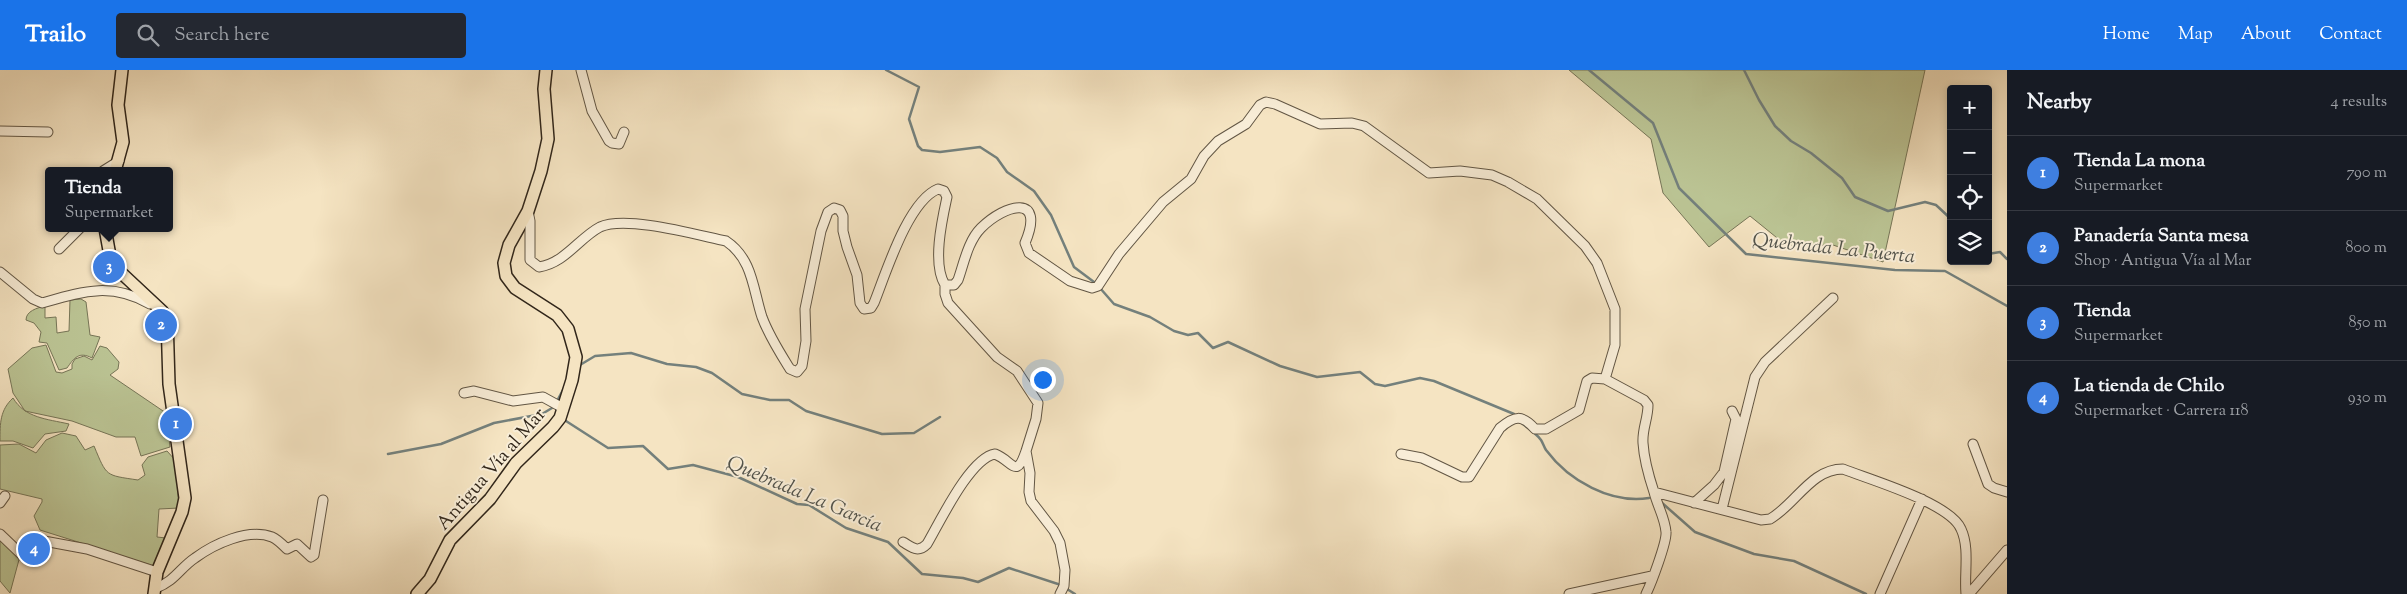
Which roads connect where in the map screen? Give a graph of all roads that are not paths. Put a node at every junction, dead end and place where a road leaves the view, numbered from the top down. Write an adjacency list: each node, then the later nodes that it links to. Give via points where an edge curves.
1 (122, 70): 7 (main road, via 118,105 123,142)
2 (546, 70): 8 (main road, Antigua Vía al Mar, via 544,89 548,139)
3 (581, 70): 6 (street, via 592,111 609,140 619,144)
4 (0, 131): 5 (street)
5 (48, 132)
6 (624, 132)
7 (117, 166)
8 (528, 211): 13 (street, via 530,260 539,267 553,263 591,233 610,223 637,224 726,241 737,250 754,279 767,329 793,371 797,372 802,366 806,342 805,309 821,231 828,212 834,208 843,216 843,231 857,274 860,304 867,309 874,303 912,214 933,191 944,191 947,197 940,259); 18 (main road, Antigua Vía al Mar, via 509,244 505,270 514,288 557,315 572,337 575,368)
9 (76, 232): 11 (street)
10 (107, 232): 15 (main road, via 110,256 116,268)
11 (59, 249)
12 (0, 272): 15 (street, via 42,303 109,289 134,294)
13 (945, 285): 16 (street, via 954,285 958,280 972,240 980,229 993,218 1016,207 1027,210 1032,217 1025,243 1029,253 1070,280 1092,288 1098,286 1119,254 1163,202 1191,179 1211,148 1224,136 1246,124 1266,102 1320,124 1364,126 1429,173 1460,171 1492,176 1537,199 1585,246 1597,263 1615,308 1613,357 1606,368); 21 (street, via 948,303 997,357 1017,371 1038,403)
14 (1833, 298): 28 (street, via 1765,362 1755,377)
15 (157, 308): 32 (main road, via 168,324 169,384 185,498)
16 (1605, 379): 22 (street, via 1587,381 1580,410 1546,429 1535,429 1527,419 1507,422 1469,476 1462,477 1422,458); 23 (street, via 1644,400 1648,406 1643,445)
17 (464, 393): 18 (street, via 474,391 513,401 543,397)
18 (563, 408): 35 (main road, Antigua Vía al Mar, via 553,427 516,463 490,499 450,540 430,579)
19 (1732, 411): 27 (street, via 1736,419 1724,472)
20 (1973, 444): 24 (street, via 1988,484)
21 (1026, 451): 30 (street, via 1018,467 995,454 982,459 927,544 916,550); 36 (street, via 1030,463 1031,501 1060,543 1065,570)
22 (1401, 454)
23 (1654, 492): 27 (street); 33 (street, via 1666,534)
24 (2007, 492)
25 (1922, 499): 28 (street, via 1843,469 1834,469 1818,476 1770,519 1761,520); 39 (street); 40 (street, via 1940,508 1961,528)
26 (323, 500): 34 (street, via 314,555 311,557 297,544 287,549 273,537 256,534 217,544 193,558 167,584)
27 (1694, 503): 28 (street)
28 (1722, 509)
29 (0, 534): 32 (street, via 23,556 32,544 44,541 87,549)
30 (903, 542)
31 (2007, 550): 40 (street)
32 (157, 572): 34 (main road)
33 (1652, 576): 37 (street); 38 (street)
34 (155, 591)
35 (417, 594)
36 (1060, 594)
37 (1569, 594)
38 (1646, 594)
39 (1880, 594)
40 (1968, 594)

